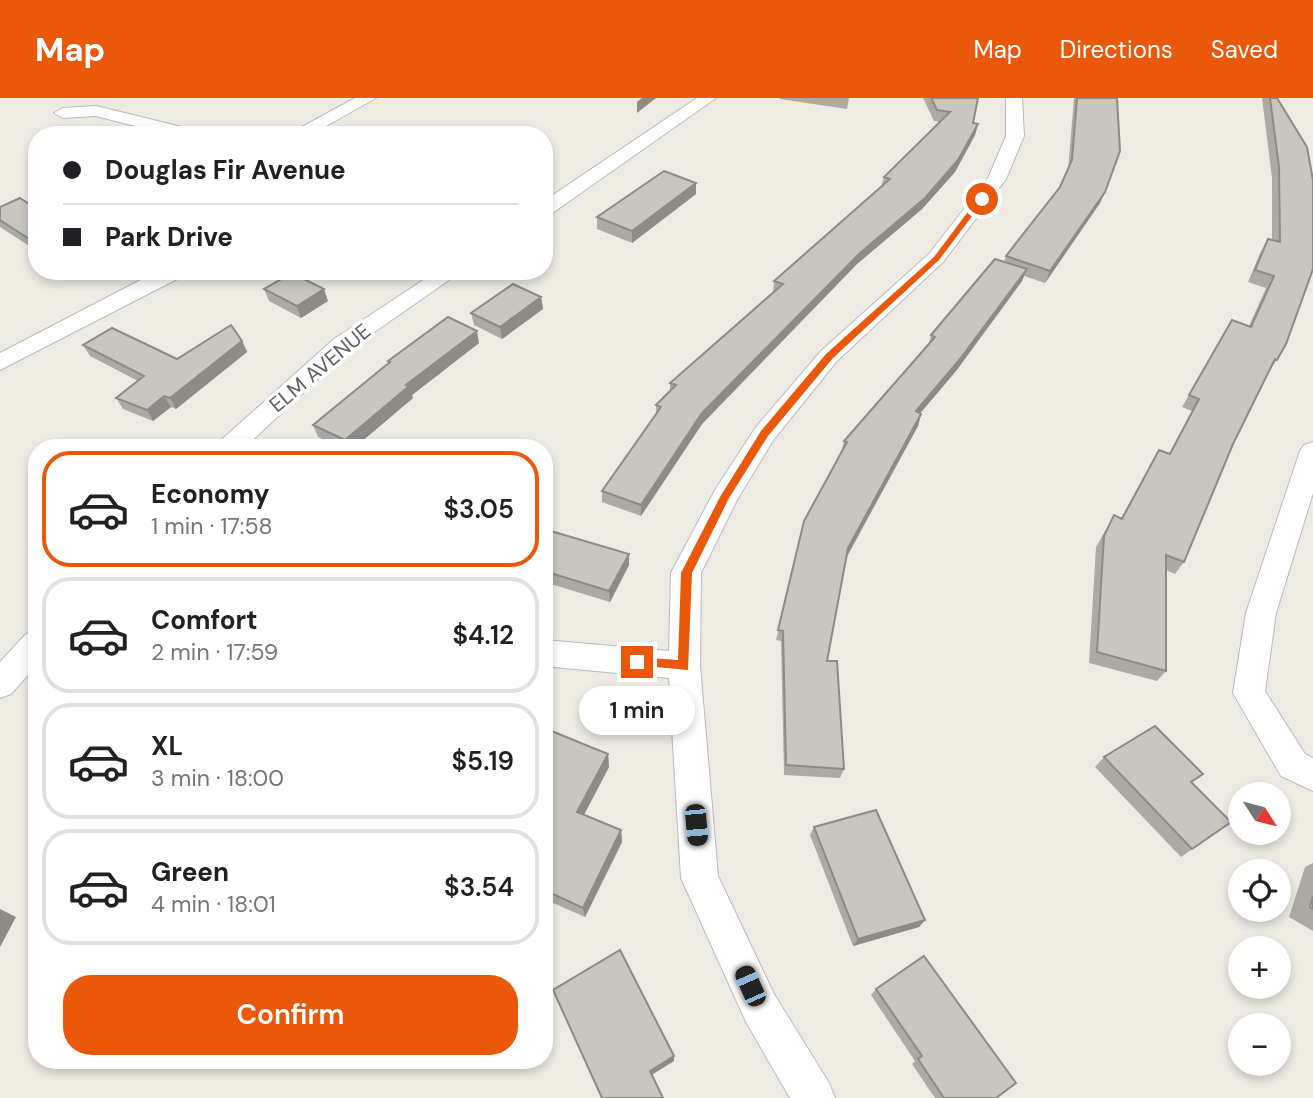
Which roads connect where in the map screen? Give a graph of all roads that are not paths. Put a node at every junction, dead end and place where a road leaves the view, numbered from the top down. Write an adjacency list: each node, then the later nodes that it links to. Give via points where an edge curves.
1 (368, 98): 6 (street)
2 (708, 98): 7 (street)
3 (1014, 98): 15 (street, via 1015,136 997,179 936,258 830,356 765,433 725,497 686,573)
4 (63, 113): 5 (street, via 96,111)
5 (156, 126)
6 (314, 126)
7 (553, 204)
8 (157, 280): 10 (street)
9 (438, 280): 11 (street, ELM AVENUE, via 342,344)
10 (0, 363)
11 (238, 439)
12 (1313, 451): 17 (street, via 1261,613 1249,693 1293,765)
13 (28, 653): 16 (street)
14 (553, 654): 15 (street)
15 (684, 666): 18 (street, via 700,878 760,1008)
16 (0, 684)
17 (1313, 775)
18 (814, 1098)

